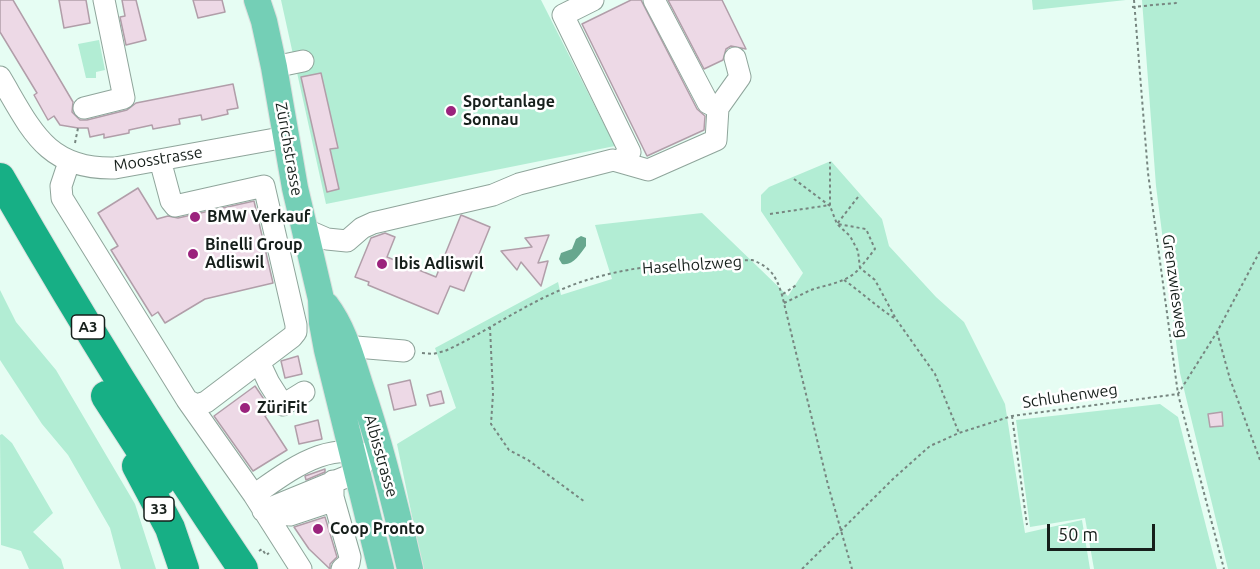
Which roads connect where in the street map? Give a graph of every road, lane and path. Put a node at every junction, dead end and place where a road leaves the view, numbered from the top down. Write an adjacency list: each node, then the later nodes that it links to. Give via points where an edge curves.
1 (104, 0): 13 (street, via 124,99)
2 (257, 0): 11 (main road, Zürichstrasse)
3 (593, 0): 7 (street)
4 (654, 0): 14 (street, via 708,103)
5 (1134, 0): 43 (path, Grenzwiesweg, via 1148,173)
6 (1178, 0): 8 (path)
7 (560, 7): 19 (street, via 630,152)
8 (1132, 7)
9 (735, 58): 14 (street, via 740,76)
10 (303, 61): 11 (street)
11 (274, 67): 16 (main road, Zürichstrasse)
12 (0, 77): 17 (street, Moosstrasse, via 40,139 53,153)
13 (84, 108)
14 (718, 108): 19 (street, via 716,140 648,170)
15 (78, 129): 17 (path)
16 (285, 137): 18 (street, Moosstrasse); 28 (main road, Zürichstrasse)
17 (71, 156): 18 (street, Moosstrasse, via 99,168); 44 (street, via 61,186 62,198)
18 (160, 160): 40 (street, via 175,206 264,186 296,332)
19 (619, 161): 28 (street, via 373,223 347,241 327,239)
20 (830, 162): 24 (path)
21 (0, 178): 56 (highway, A3, via 180,474)
22 (794, 179): 24 (path)
23 (858, 197): 27 (path)
24 (830, 205): 25 (path); 27 (path)
25 (770, 214)
26 (0, 217): 41 (highway, A3)
27 (837, 224): 30 (path, via 858,251); 30 (path, via 866,228 875,249)
28 (304, 229): 38 (main road, Zürichstrasse, via 321,298)
29 (1260, 251): 37 (path)
30 (860, 268): 31 (path); 35 (path, via 874,280)
31 (844, 280): 34 (path); 35 (path)
32 (798, 284): 33 (path)
33 (782, 294): 34 (path, Haselholzweg); 36 (path, Haselholzweg, via 766,265 752,261 653,266 560,290)
34 (784, 303): 55 (path, Haselholzweg)
35 (896, 319): 48 (path, via 935,374)
36 (490, 327): 39 (path, Haselholzweg, via 445,351); 52 (path, via 494,394 491,424 509,450)
37 (1217, 332): 43 (path); 50 (path)
38 (343, 343): 39 (street); 45 (main road, Albisstrasse); 47 (main road, Albisstrasse)
39 (404, 351)
40 (259, 362): 42 (street, via 283,405); 44 (street, via 206,402 196,405)
41 (102, 389): 57 (highway, 33, via 170,528); 58 (highway, A3)
42 (304, 392)
43 (1178, 394): 46 (path, Schluhenweg); 65 (path, Grenzwiesweg)
44 (187, 400): 53 (street)
45 (370, 415): 47 (street, via 359,425); 49 (main road, Albisstrasse)
46 (1012, 416): 48 (path, Schluhenweg); 54 (path)
47 (344, 421): 49 (main road, Albisstrasse)
48 (959, 433): 55 (path, Schluhenweg, via 930,446)
49 (368, 455): 51 (street); 53 (street, via 339,452 307,460); 61 (main road, Albisstrasse); 62 (main road, Albisstrasse)
50 (1260, 460)
51 (333, 489): 53 (street, via 329,502 290,515); 53 (street, via 318,473); 60 (street, via 350,557)
52 (585, 502)
53 (259, 503): 59 (street)
54 (1027, 525)
55 (840, 532): 63 (path, Schluhenweg); 64 (path, Haselholzweg)
56 (256, 558)
57 (184, 569)
58 (219, 569)
59 (301, 569)
60 (342, 569)
61 (381, 569)
62 (410, 569)
63 (801, 569)
64 (852, 569)
65 (1224, 569)

